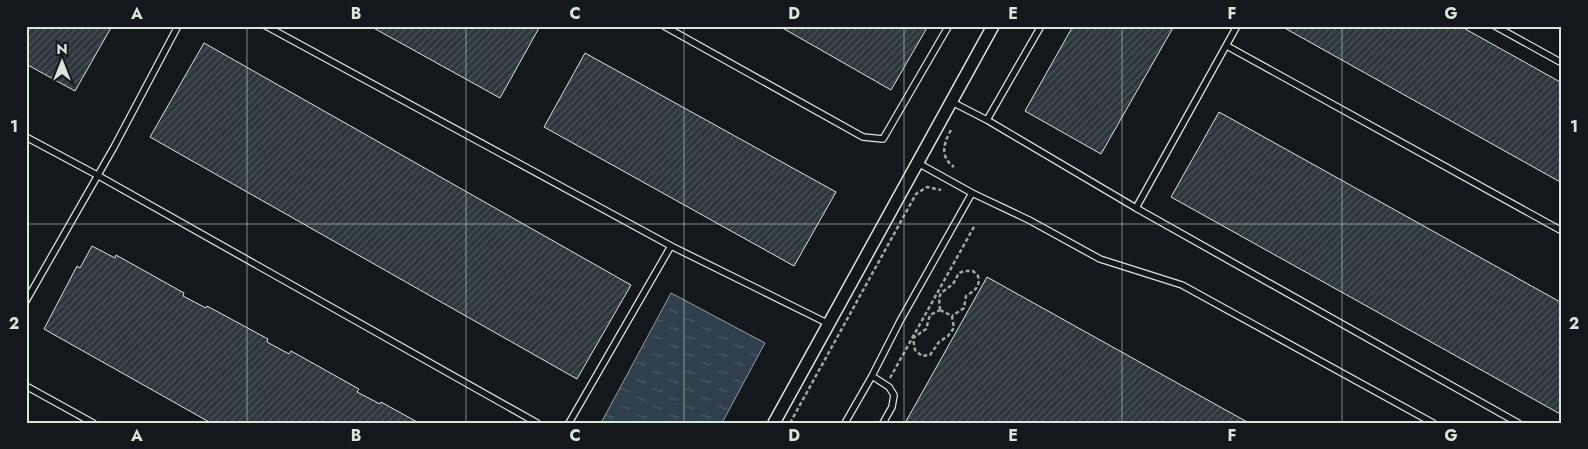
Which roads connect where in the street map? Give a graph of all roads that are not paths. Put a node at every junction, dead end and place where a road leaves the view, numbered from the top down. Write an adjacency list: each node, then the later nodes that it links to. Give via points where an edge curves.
1 (178, 26): 15 (lane)
2 (266, 26): 19 (lane)
3 (664, 26): 8 (lane, via 862,137 883,139)
4 (994, 26): 11 (street)
5 (1041, 26): 12 (lane)
6 (1237, 26): 9 (lane)
7 (1495, 26): 10 (lane)
8 (948, 27)
9 (1227, 46): 17 (lane); 18 (lane)
10 (1562, 63)
11 (952, 102): 12 (lane); 14 (street)
12 (987, 120): 17 (lane)
13 (26, 137): 15 (lane)
14 (918, 163): 16 (lane); 21 (street)
15 (97, 175): 20 (lane); 25 (lane)
16 (972, 193): 22 (lane); 30 (lane, via 1100,259 1182,285)
17 (1136, 208): 31 (lane)
18 (1562, 231)
19 (670, 246): 21 (lane); 26 (lane)
20 (26, 301)
21 (829, 324): 27 (street)
22 (872, 376): 28 (lane); 29 (lane, via 889,387 894,395)
23 (26, 386): 24 (lane)
24 (93, 423)
25 (538, 423)
26 (569, 423)
27 (774, 423)
28 (845, 423)
29 (883, 423)
30 (1434, 423)
31 (1518, 423)

